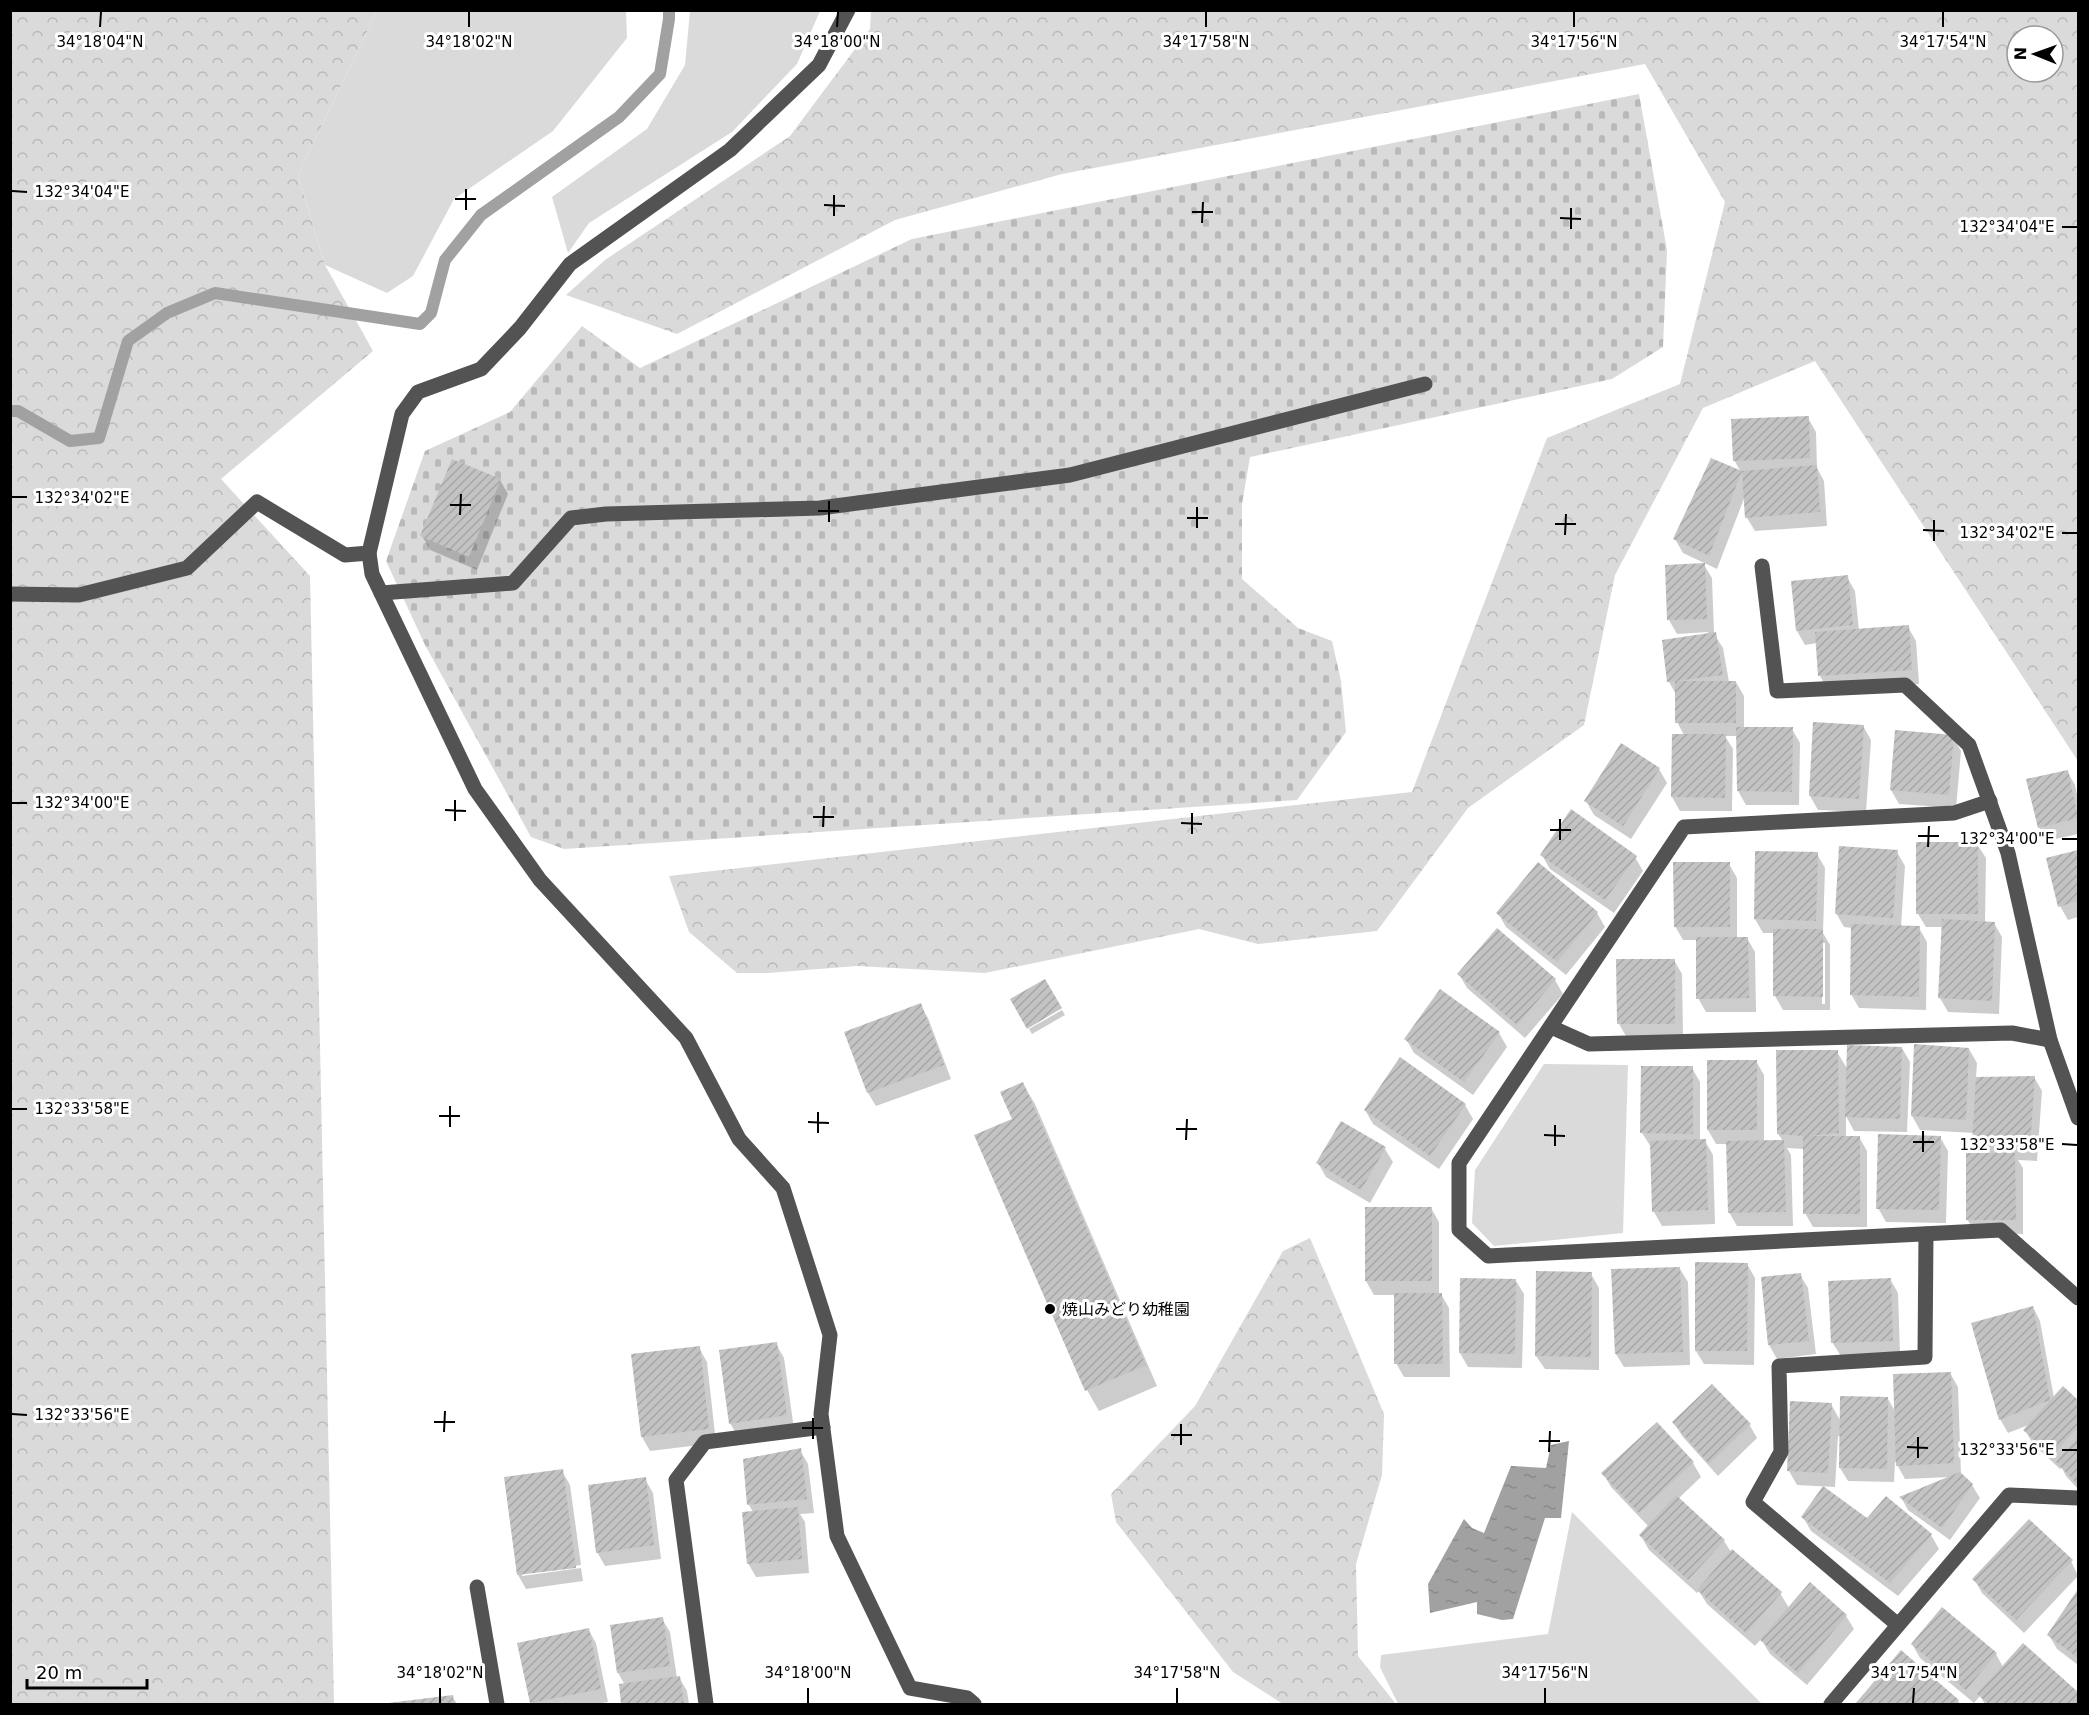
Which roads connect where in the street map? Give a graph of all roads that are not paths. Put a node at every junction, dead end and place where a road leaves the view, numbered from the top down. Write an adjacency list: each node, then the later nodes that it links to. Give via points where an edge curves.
1 (848, 10): 3 (street, via 819,65 730,150 570,264 520,328 481,369 418,392 402,414)
2 (1425, 384): 5 (street, via 1070,476 820,508 571,518 513,583)
3 (369, 554): 5 (street, via 372,574); 6 (street, via 345,555 257,502 187,568 79,595)
4 (1762, 566): 7 (street, via 1777,692 1905,685 1969,745)
5 (381, 593): 13 (street, via 475,789 540,879 686,1038 739,1139 783,1188 830,1335)
6 (10, 594)
7 (1990, 801): 8 (street, via 1954,813 1684,827); 9 (street, via 2008,853)
8 (1551, 1026): 9 (street, via 1589,1044 2012,1033); 11 (street, via 1460,1162 1459,1230 1488,1256)
9 (2050, 1040): 10 (street)
10 (2079, 1118)
11 (1926, 1234): 12 (street, via 2001,1230); 16 (street, via 1925,1357 1779,1366 1781,1452 1753,1502)
12 (2079, 1298)
13 (823, 1427): 18 (street, via 705,1442 676,1480); 19 (street, via 837,1536 910,1688 967,1698)
14 (2079, 1498): 16 (street, via 2009,1495)
15 (477, 1587): 17 (street)
16 (1898, 1625): 20 (street)
17 (497, 1704)
18 (706, 1704)
19 (975, 1704)
20 (1832, 1704)

